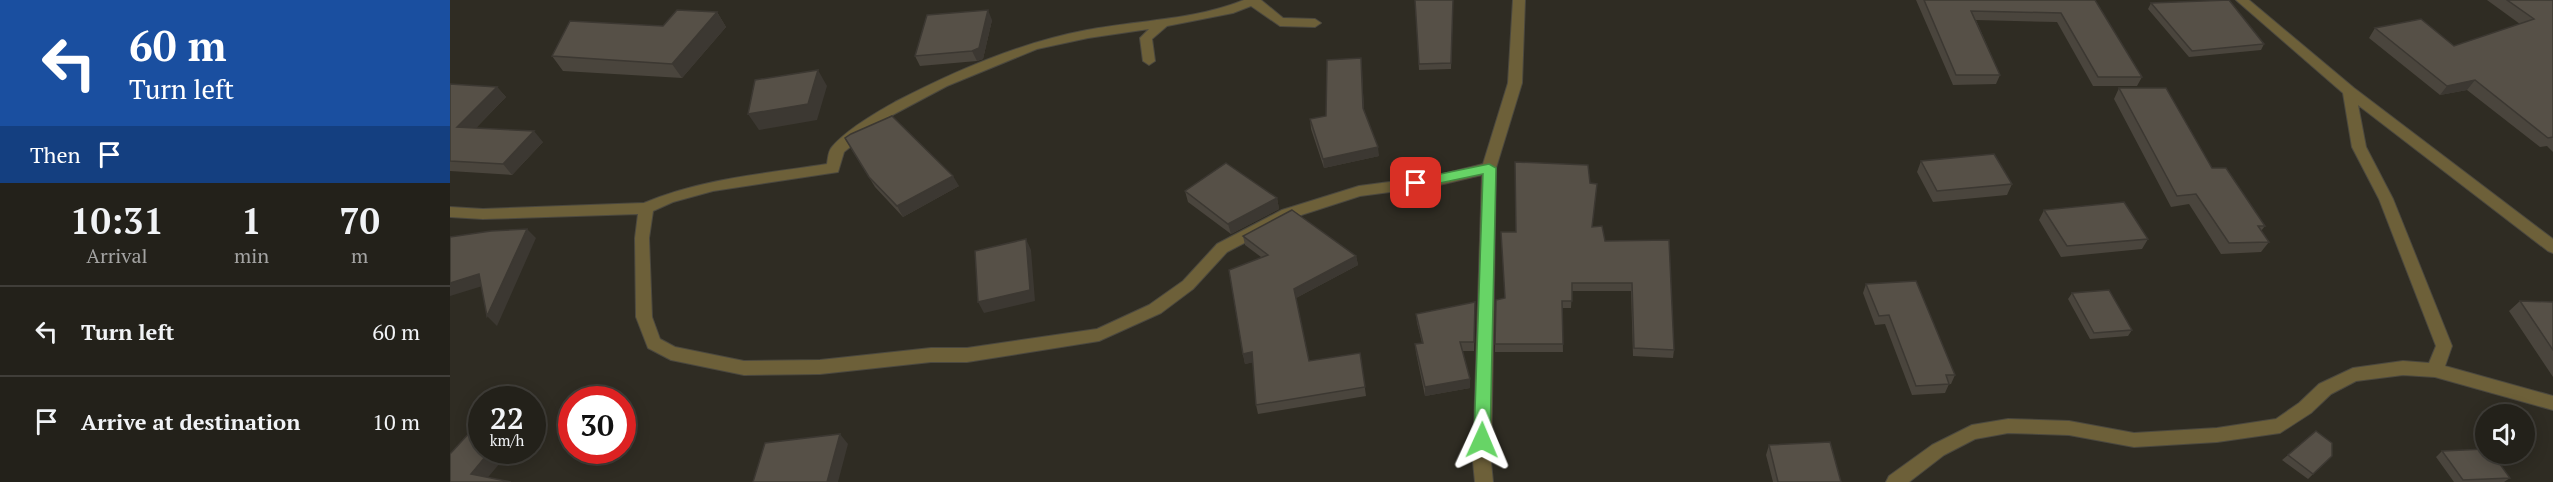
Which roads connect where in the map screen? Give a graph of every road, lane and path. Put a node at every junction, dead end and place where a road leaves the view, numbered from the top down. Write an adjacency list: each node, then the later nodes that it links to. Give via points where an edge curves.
1 (1519, 0): 8 (street, via 1515,83)
2 (2242, 0): 7 (street)
3 (1253, 1): 4 (street, via 1280,22); 5 (street)
4 (1314, 23)
5 (1162, 24): 6 (street, via 1146,38); 9 (street, via 1034,46 942,83 878,117 837,150 833,168 721,184 671,196)
6 (1149, 61)
7 (2349, 91): 11 (street); 12 (street, via 2360,147 2386,199 2444,346)
8 (1489, 168): 9 (street, via 1435,181 1359,191 1287,214 1222,248 1188,285 1155,309 1099,335 967,355 820,367 744,368 671,353 654,344 644,317 642,238); 14 (street)
9 (646, 208): 10 (street)
10 (450, 212)
11 (2553, 247)
12 (2435, 370): 13 (street); 15 (street, via 2403,368 2353,375 2325,389 2280,426 2217,435 2134,440 2069,428 2008,426 1972,432 1938,450)
13 (2553, 403)
14 (1484, 482)
15 (1895, 482)

